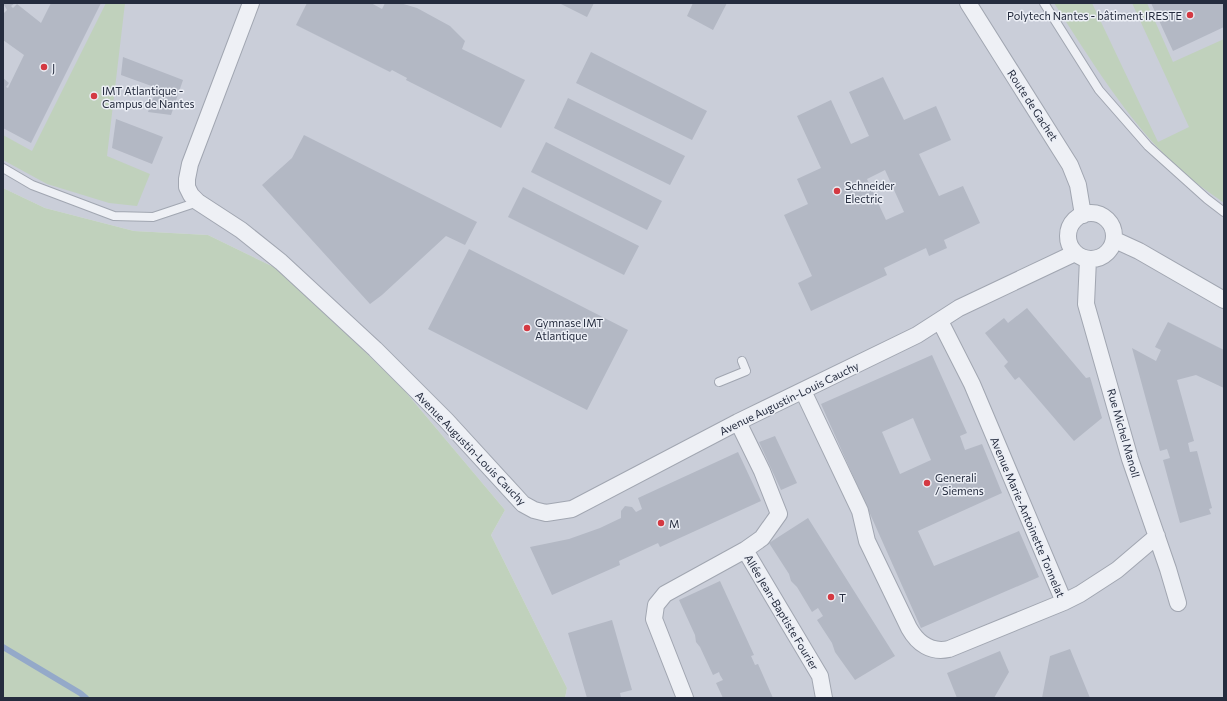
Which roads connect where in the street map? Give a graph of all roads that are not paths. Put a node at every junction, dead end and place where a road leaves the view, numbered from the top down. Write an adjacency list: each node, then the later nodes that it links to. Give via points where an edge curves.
1 (251, 3): 5 (street, Avenue Augustin-Louis Cauchy, via 188,171 188,187)
2 (968, 3): 7 (street, Route de Gachet, via 1070,165 1078,185)
3 (1044, 3): 6 (lane, via 1099,90 1148,146)
4 (3, 168): 5 (lane, via 32,185 114,216 153,217)
5 (198, 202): 15 (street, Avenue Augustin-Louis Cauchy, via 241,230 286,267 375,349 528,508 546,513 572,509)
6 (1224, 212)
7 (1083, 215): 8 (street, via 1096,214 1104,217 1113,227); 9 (street, via 1072,224 1068,234 1070,244)
8 (1114, 240): 9 (street, via 1111,249 1104,256); 10 (street, via 1139,251)
9 (1081, 256): 11 (street, Avenue Augustin-Louis Cauchy, via 959,308); 16 (street, Rue Michel Manoll, via 1086,304 1130,459)
10 (1224, 300)
11 (940, 321): 14 (street, Avenue Augustin-Louis Cauchy, via 917,335); 18 (street, Avenue Marie-Antoinette Tonnelat, via 972,384)
12 (742, 360): 13 (lane, via 746,371)
13 (719, 382)
14 (803, 391): 15 (street, Avenue Augustin-Louis Cauchy); 18 (street, Avenue Marie-Antoinette Tonnelat, via 860,511 867,541 916,640 931,649 942,651)
15 (738, 422): 17 (street, Allée Jean-Baptiste Fourier, via 779,514 762,538)
16 (1157, 536): 18 (street, via 1117,570); 19 (street, Rue Michel Manoll)
17 (745, 550): 20 (street, Allée Jean-Baptiste Fourier, via 665,594 656,605 654,619); 21 (street, Allée Jean-Baptiste Fourier, via 820,676)
18 (1064, 602)
19 (1178, 604)
20 (685, 698)
21 (824, 698)

